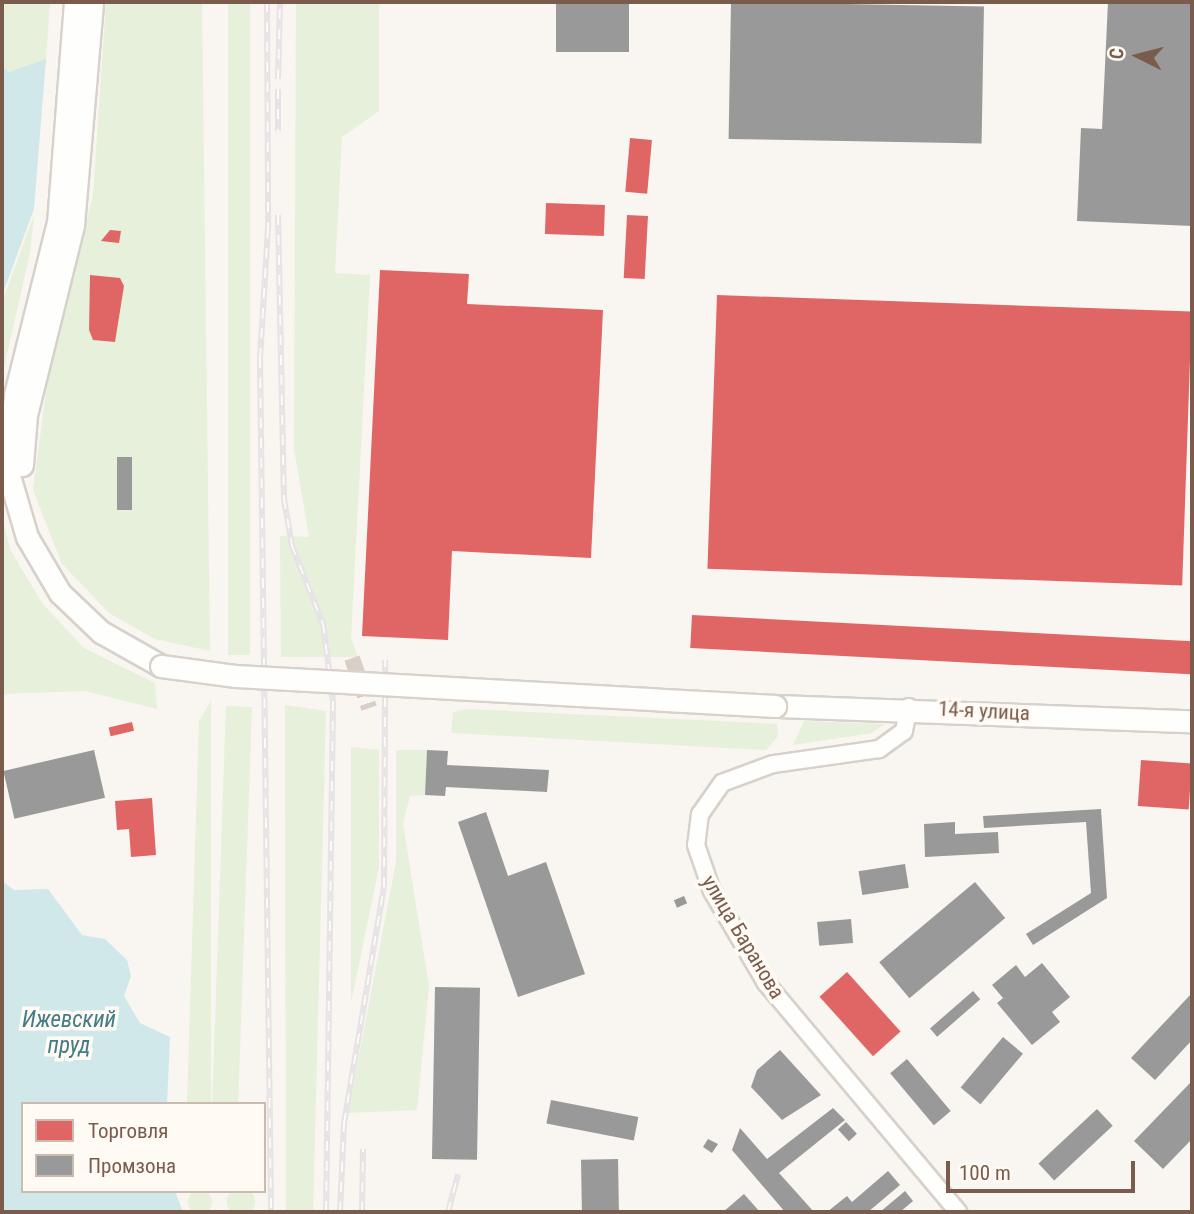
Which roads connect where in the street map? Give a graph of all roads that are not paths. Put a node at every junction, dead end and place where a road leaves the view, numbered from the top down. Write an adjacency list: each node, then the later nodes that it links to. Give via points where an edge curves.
1 (75, 2): 3 (main road, via 59,213 16,395 8,472 27,537 60,593 101,632)
2 (92, 2): 3 (main road, via 74,225 26,415 21,471 36,526 67,580 110,624)
3 (162, 658): 4 (main road, 14-я улица, bridge, via 236,676)
4 (902, 707): 5 (main road, 14-я улица); 6 (street, улица Баранова, via 898,739 879,748 774,764 722,783 700,814 696,845 712,891 766,984)
5 (1192, 721)
6 (958, 1212)

